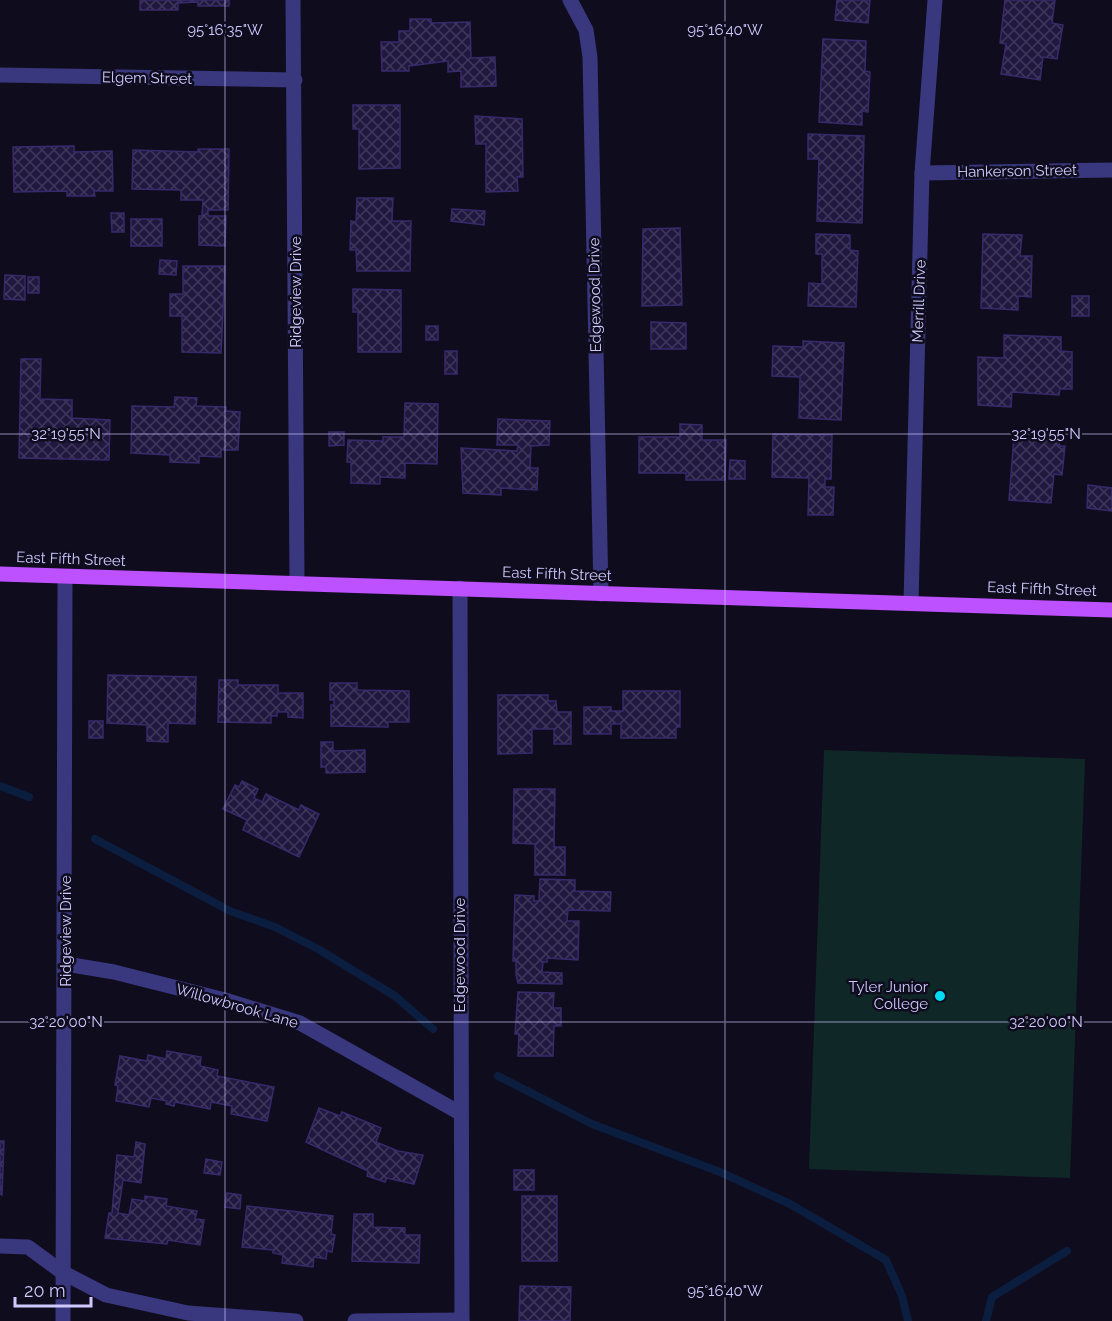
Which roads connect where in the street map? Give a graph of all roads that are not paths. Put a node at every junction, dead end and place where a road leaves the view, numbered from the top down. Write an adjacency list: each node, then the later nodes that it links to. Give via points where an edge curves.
1 (293, 0): 5 (street, Ridgeview Drive)
2 (570, 0): 12 (street, Edgewood Drive, via 586,30 590,57)
3 (935, 0): 7 (street, Merrill Drive)
4 (0, 75): 5 (street, Elgem Street)
5 (295, 81): 10 (street, Ridgeview Drive)
6 (1112, 170): 7 (street, Hankerson Street)
7 (922, 173): 13 (street, Merrill Drive)
8 (0, 574): 9 (main road, East Fifth Street)
9 (65, 577): 10 (main road, East Fifth Street); 15 (street, Ridgeview Drive)
10 (297, 583): 11 (main road, East Fifth Street)
11 (460, 588): 12 (main road, East Fifth Street); 16 (street, Edgewood Drive)
12 (601, 594): 13 (main road, East Fifth Street)
13 (911, 603): 14 (main road, East Fifth Street)
14 (1112, 610)
15 (66, 964): 16 (street, Willowbrook Lane, via 114,972 300,1023); 18 (street, Ridgeview Drive)
16 (460, 1113): 19 (street, Edgewood Drive)
17 (0, 1246): 18 (street, via 28,1247)
18 (62, 1272): 20 (street, Ridgeview Drive); 21 (street, via 106,1295 188,1313)
19 (462, 1320): 22 (street)
20 (63, 1321)
21 (296, 1321)
22 (355, 1321)

